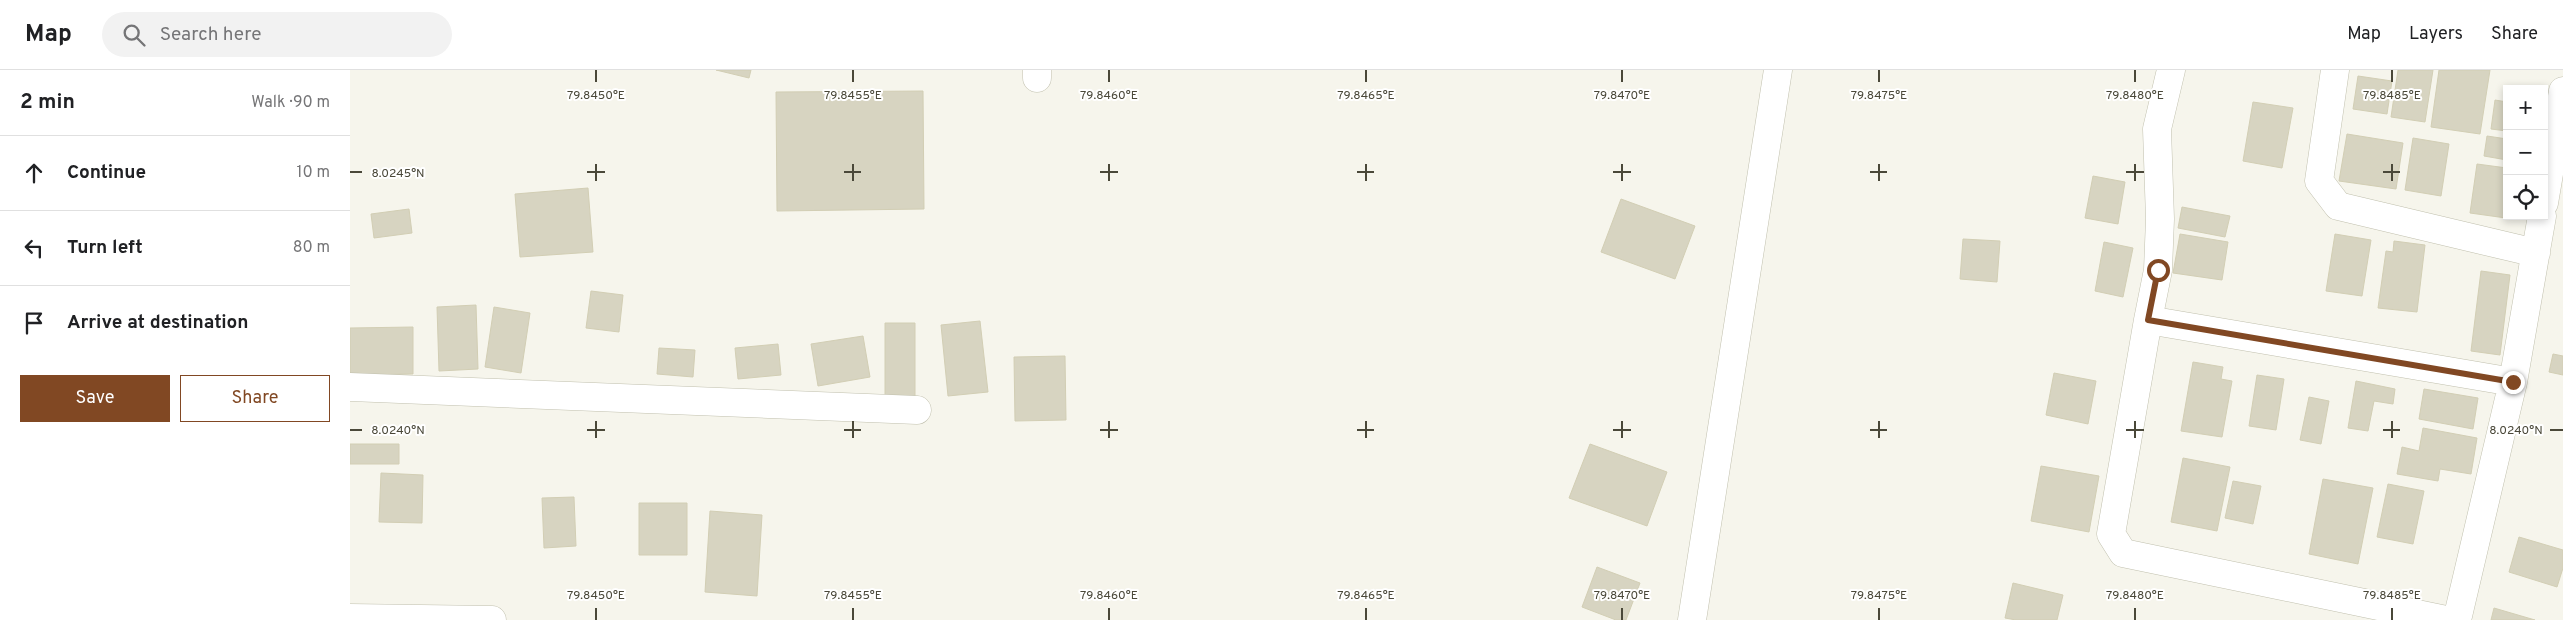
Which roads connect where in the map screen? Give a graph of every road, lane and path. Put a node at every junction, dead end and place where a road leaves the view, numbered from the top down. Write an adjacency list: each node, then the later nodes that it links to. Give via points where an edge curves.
1 (1778, 70): 15 (street)
2 (2171, 70): 9 (street, via 2157,129 2158,270)
3 (2335, 70): 8 (street, via 2319,181 2338,206)
4 (2563, 91): 5 (street)
5 (2558, 147): 6 (street)
6 (2548, 187)
7 (2541, 220): 8 (street)
8 (2536, 253): 10 (street)
9 (2148, 320): 10 (street); 16 (street, via 2111,534 2123,553)
10 (2513, 382): 17 (street)
11 (350, 387): 12 (street)
12 (917, 410)
13 (350, 618): 14 (street)
14 (492, 620)
15 (1692, 620)
16 (2446, 620)
17 (2457, 620)

